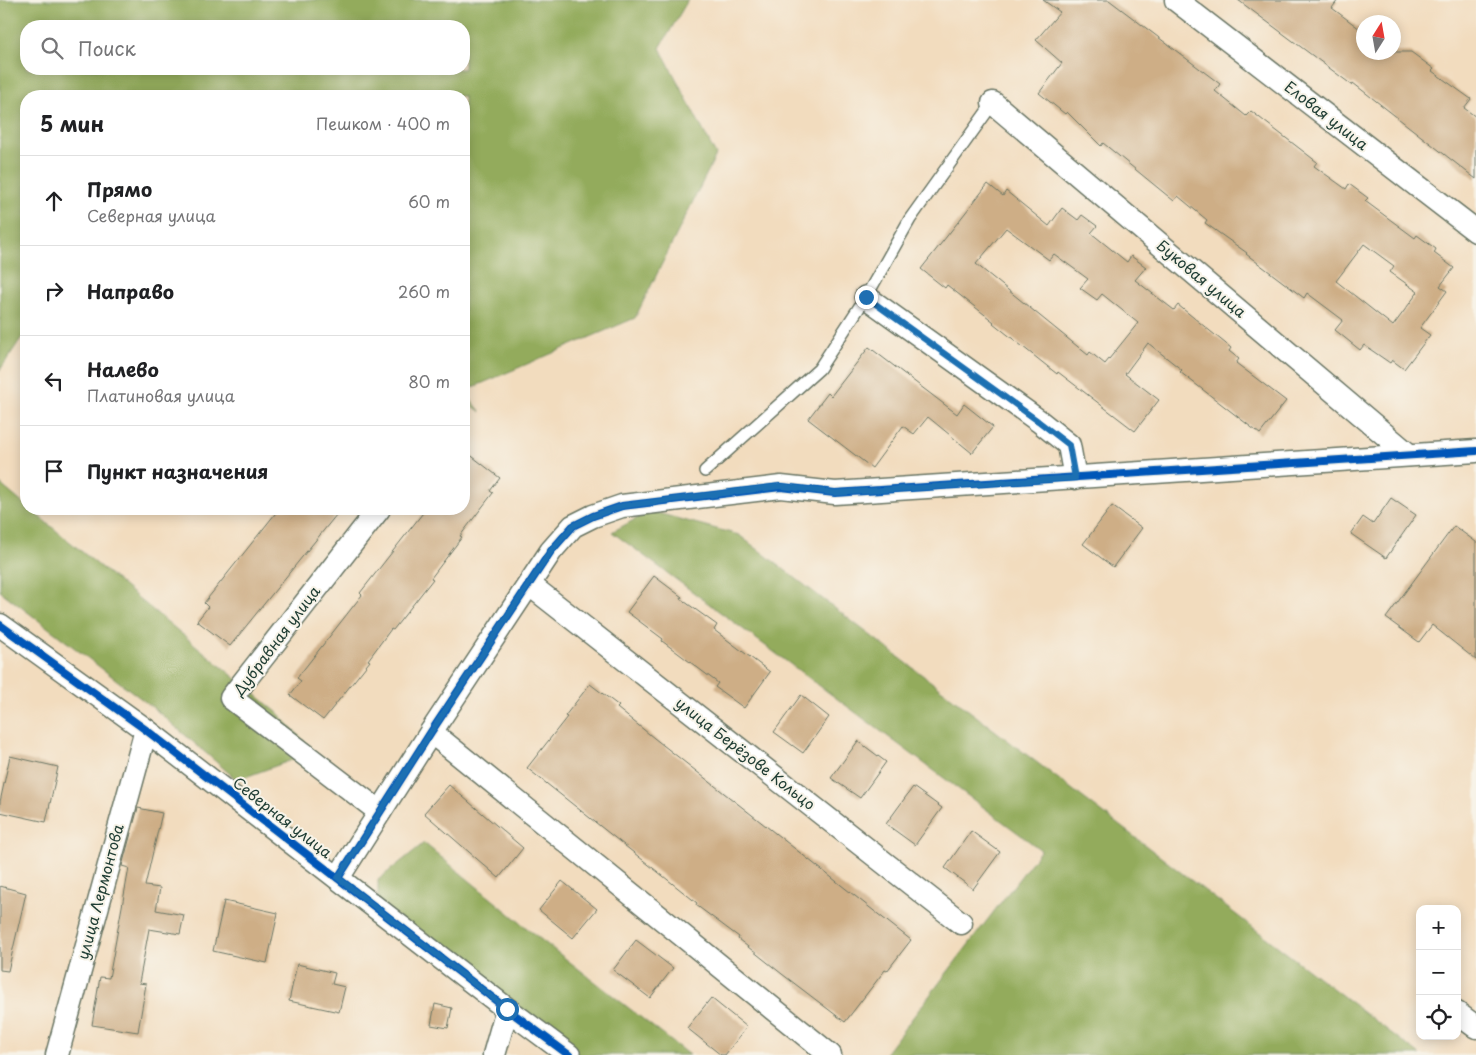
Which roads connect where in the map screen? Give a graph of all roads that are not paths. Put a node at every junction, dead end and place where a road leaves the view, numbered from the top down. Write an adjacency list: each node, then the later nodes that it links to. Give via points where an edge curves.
1 (1176, 0): 3 (street, Еловая улица)
2 (993, 103): 4 (lane, via 910,219); 6 (street, Буковая улица)
3 (1476, 231)
4 (866, 297): 7 (lane, via 819,369); 8 (street, via 1069,445)
5 (1476, 452): 6 (street)
6 (1409, 455): 8 (street)
7 (705, 471)
8 (1075, 478): 10 (street, via 835,493 781,486 622,506 573,526 551,551)
9 (374, 515): 14 (street, Дубравная улица, via 231,698)
10 (530, 584): 13 (street); 16 (street, улица Берёзове Кольцо)
11 (0, 625): 12 (street, Северная улица)
12 (146, 730): 15 (street, Северная улица); 20 (street, улица Лермонтова)
13 (431, 732): 14 (street); 23 (street)
14 (380, 812): 15 (street)
15 (338, 878): 17 (street, Северная улица)
16 (961, 923)
17 (507, 1009): 21 (street); 22 (street, Северная улица)
18 (1461, 1016): 19 (street)
19 (1476, 1027)
20 (56, 1055)
21 (494, 1055)
22 (569, 1055)
23 (830, 1055)

